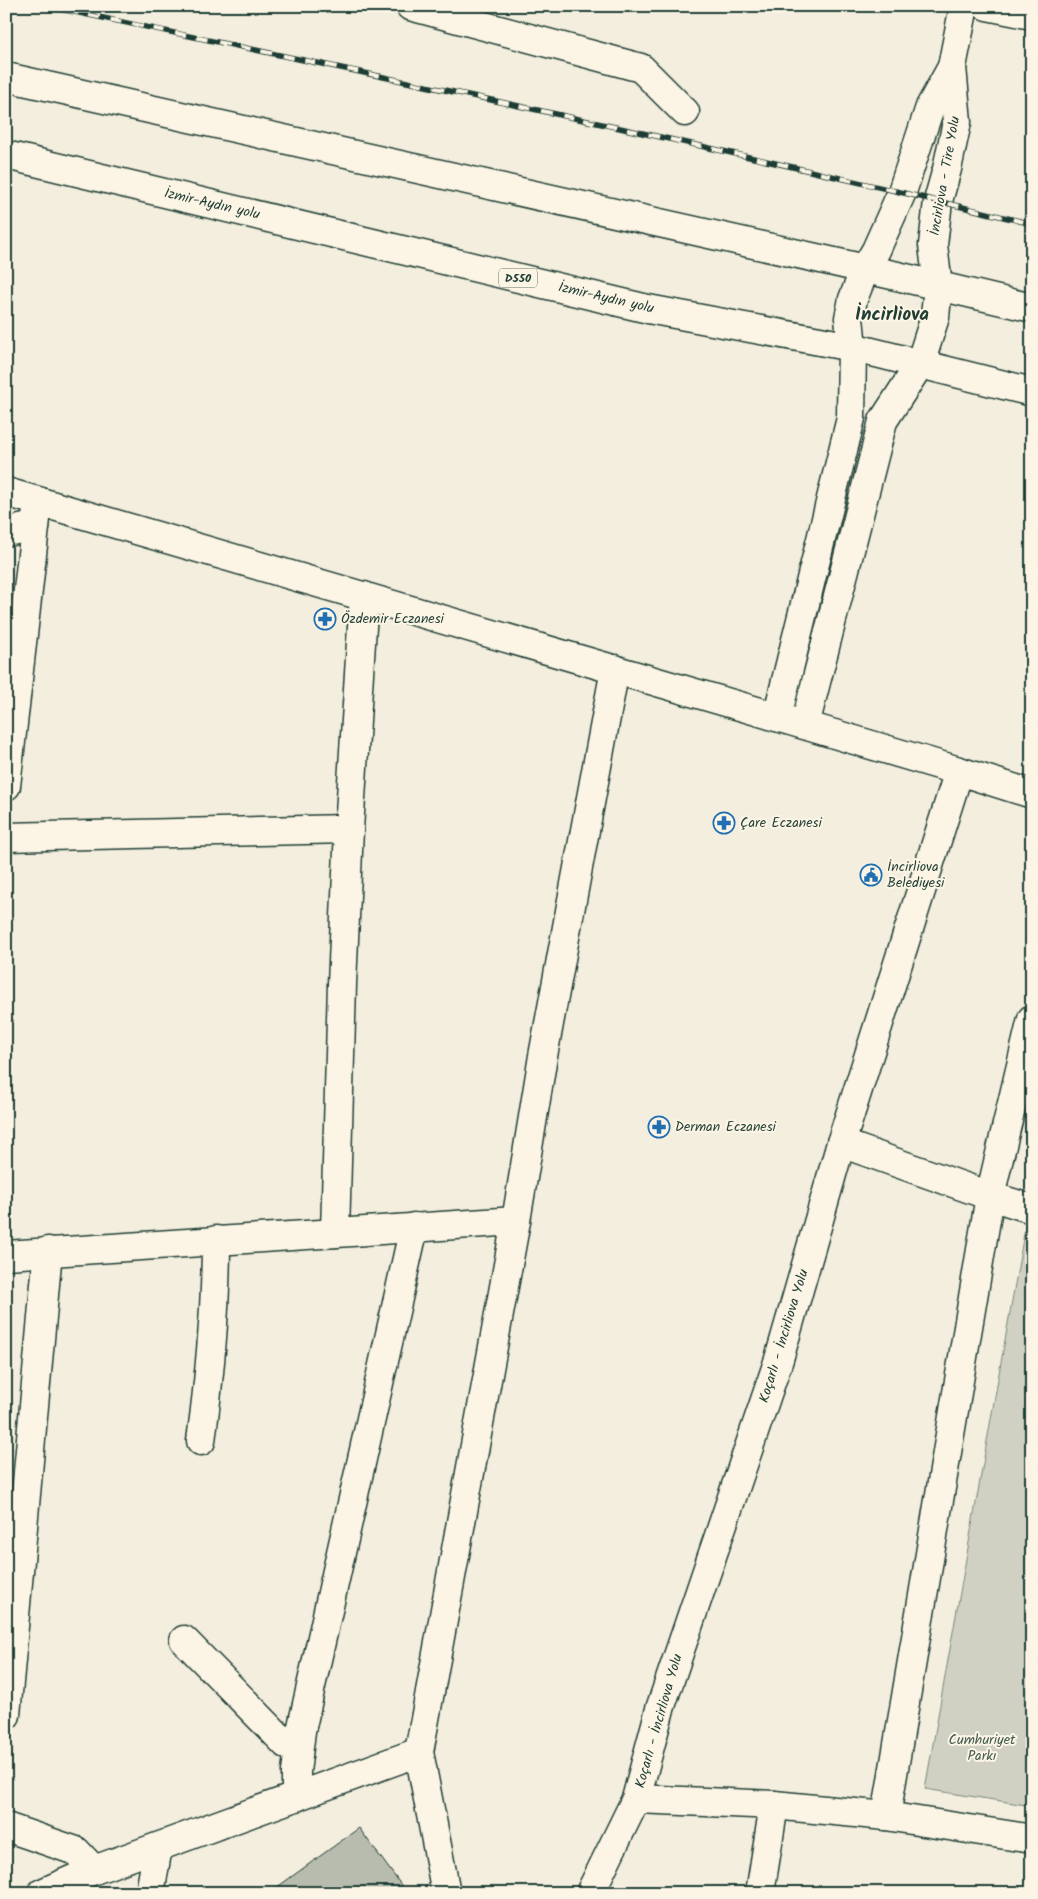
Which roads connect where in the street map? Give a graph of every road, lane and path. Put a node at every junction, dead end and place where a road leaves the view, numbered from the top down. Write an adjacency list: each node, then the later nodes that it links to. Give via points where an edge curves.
1 (410, 6): 7 (main road, via 641,68)
2 (964, 6): 5 (main road, İncirliova - Tire Yolu)
3 (987, 6): 4 (main road)
4 (1032, 15)
5 (952, 67): 9 (main road, İncirliova - Tire Yolu, via 930,107 902,192); 10 (main road, İncirliova - Tire Yolu, via 957,122 938,201 933,245)
6 (6, 78): 9 (main road)
7 (685, 112)
8 (6, 155): 12 (main road, İzmir-Aydın yolu / D550, via 648,308)
9 (865, 269): 10 (main road); 12 (main road, İncirliova - Tire Yolu, via 849,318)
10 (938, 286): 11 (main road); 13 (main road, İncirliova - Tire Yolu, via 934,317)
11 (1032, 308)
12 (852, 347): 13 (main road, İzmir-Aydın yolu / D550); 20 (main road, İncirliova - Tire Yolu, via 851,418)
13 (920, 364): 14 (main road, İzmir-Aydın yolu / D550); 21 (main road, İncirliova - Tire Yolu, via 883,421)
14 (1032, 392)
15 (6, 492): 16 (main road)
16 (37, 514): 17 (main road); 18 (main road); 23 (main road)
17 (6, 532)
18 (364, 596): 19 (main road); 25 (main road)
19 (615, 669): 20 (main road); 31 (main road)
20 (777, 717): 21 (main road)
21 (805, 725): 22 (main road)
22 (959, 770): 24 (main road); 28 (main road, Koçarlı - İncirliova Yolu)
23 (6, 786)
24 (1032, 794)
25 (349, 830): 26 (main road); 33 (main road)
26 (6, 837)
27 (1032, 1019): 29 (main road)
28 (841, 1143): 29 (main road); 43 (main road, Koçarlı - İncirliova Yolu, via 779,1359 660,1709)
29 (990, 1196): 30 (main road); 45 (main road)
30 (1032, 1208)
31 (516, 1220): 32 (main road); 41 (main road)
32 (414, 1227): 33 (main road); 40 (main road)
33 (335, 1232): 34 (main road)
34 (216, 1240): 35 (main road); 37 (main road, via 215,1317)
35 (48, 1251): 36 (main road); 39 (main road)
36 (6, 1255)
37 (201, 1441)
38 (184, 1640): 40 (main road, via 286,1744)
39 (6, 1716)
40 (298, 1751): 42 (main road)
41 (418, 1752): 42 (main road); 52 (main road)
42 (296, 1797): 48 (main road)
43 (636, 1799): 44 (main road); 53 (main road, Koçarlı - İncirliova Yolu)
44 (774, 1805): 45 (main road); 54 (main road)
45 (886, 1816): 47 (main road)
46 (6, 1827): 49 (main road, via 76,1852)
47 (1032, 1839)
48 (158, 1847): 49 (main road); 51 (main road)
49 (94, 1870): 50 (main road)
50 (42, 1893)
51 (150, 1893)
52 (446, 1893)
53 (590, 1893)
54 (760, 1893)

